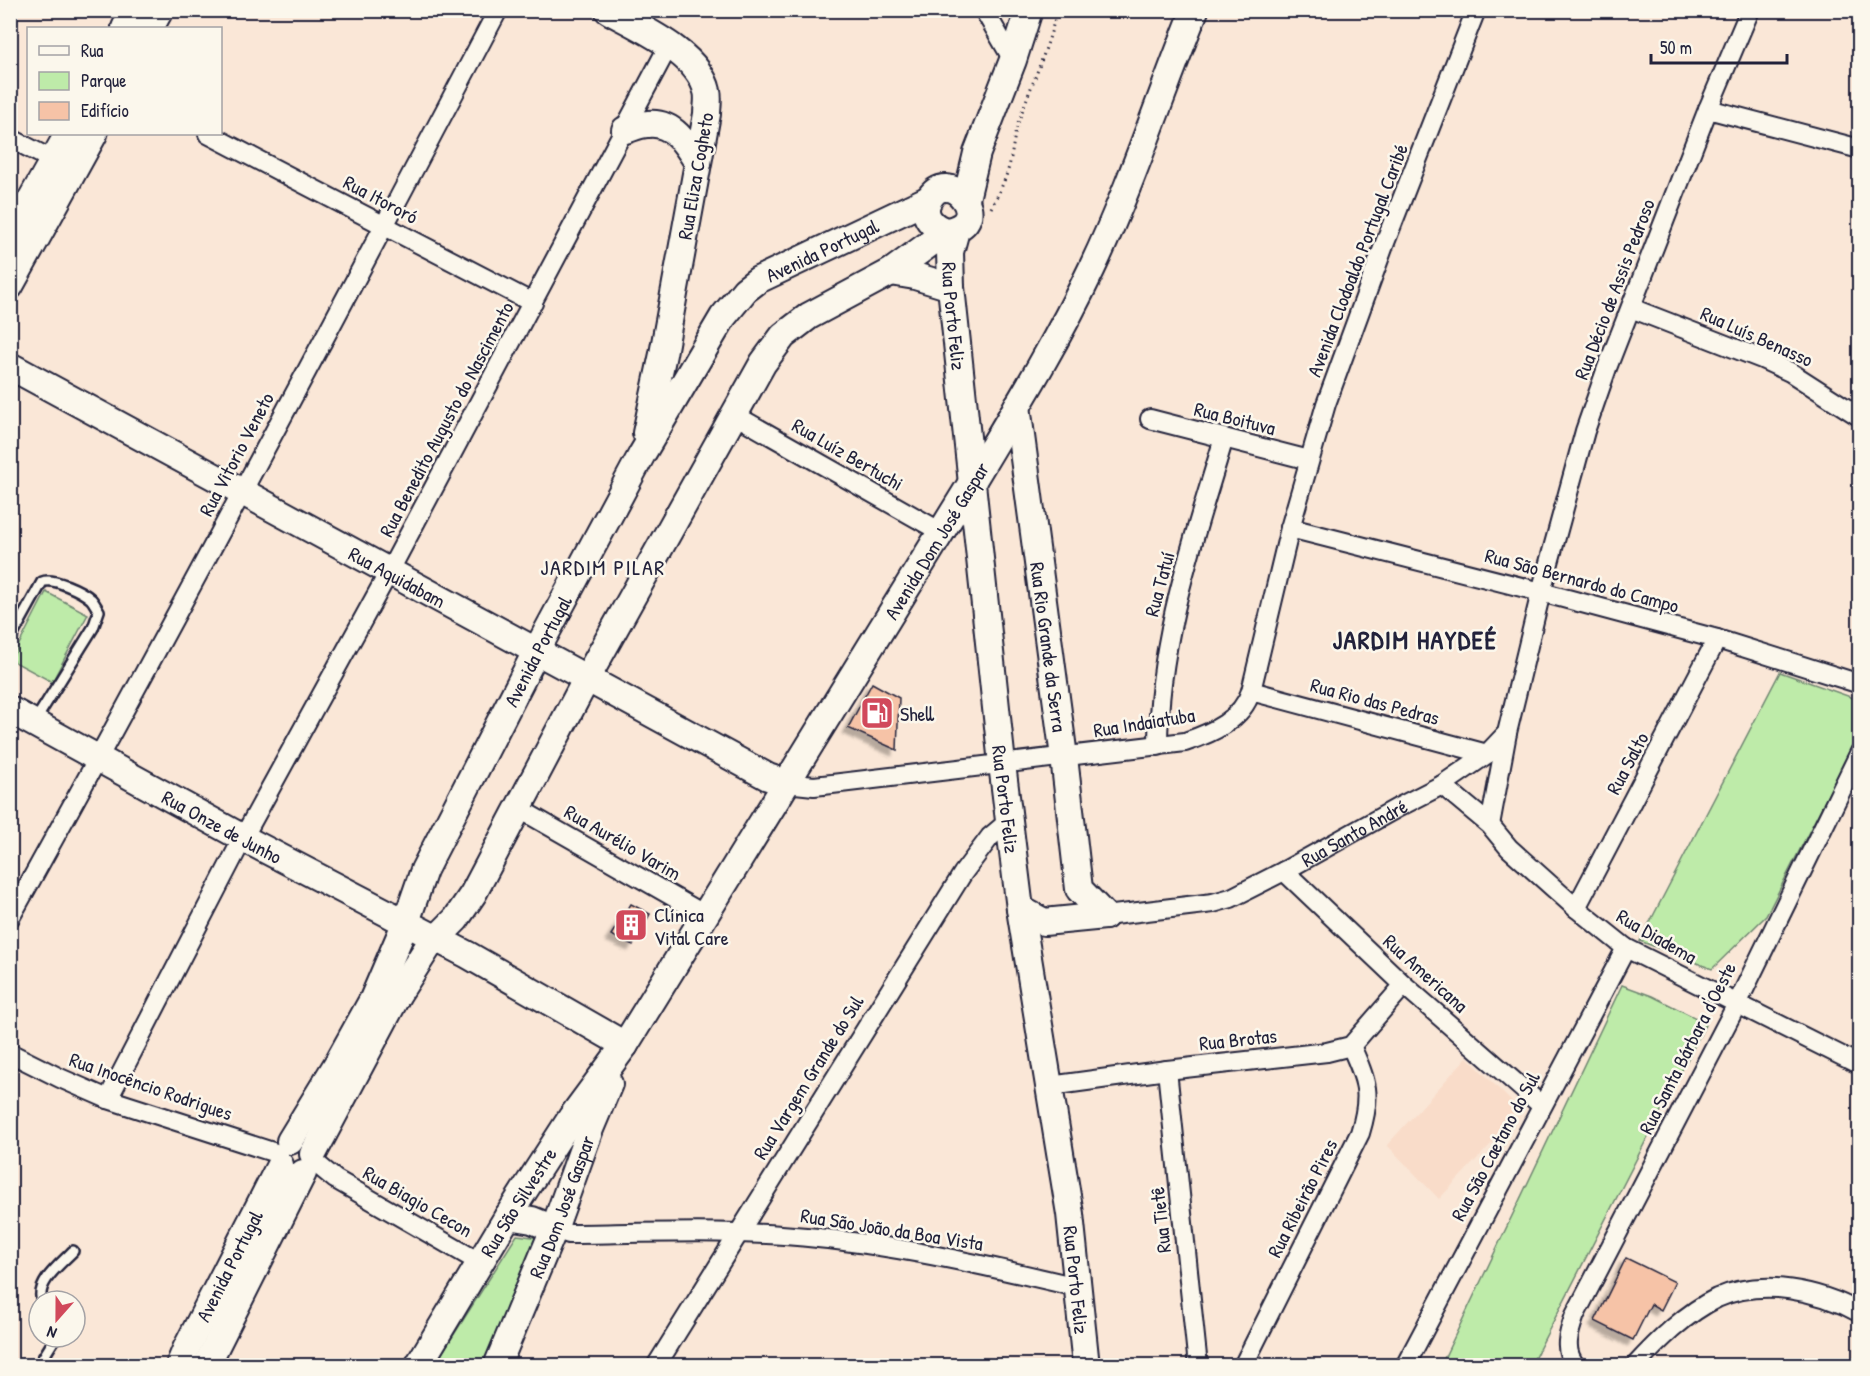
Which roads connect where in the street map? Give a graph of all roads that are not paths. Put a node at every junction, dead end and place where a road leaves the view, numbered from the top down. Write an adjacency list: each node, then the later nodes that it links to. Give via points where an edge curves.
1 (134, 10): 10 (street)
2 (160, 10): 11 (street)
3 (498, 10): 26 (street, Rua Vitorio Veneto)
4 (608, 10): 12 (street, Rua Eliza Cogheto)
5 (984, 10): 13 (street)
6 (1029, 10): 13 (street, Avenida Portugal)
7 (1195, 10): 37 (street, Avenida Dom José Gaspar, via 1092,268)
8 (1476, 10): 43 (street, Avenida Clodoaldo Portugal Caribé, via 1342,359)
9 (1750, 10): 14 (street, Rua Décio de Assis Pedroso)
10 (125, 27)
11 (151, 27)
12 (669, 45): 15 (street, Rua Benedito Augusto do Nascimento); 22 (street, Rua Eliza Cogheto, via 697,71 707,91)
13 (1013, 60): 21 (street, Avenida Portugal)
14 (1708, 109): 20 (street); 33 (street, Rua Décio de Assis Pedroso)
15 (625, 130): 22 (street, via 648,123 660,124 684,140); 32 (street, Rua Benedito Augusto do Nascimento)
16 (68, 135): 23 (street)
17 (93, 135): 23 (street)
18 (210, 135): 26 (street, Rua Itororó)
19 (10, 138): 23 (street)
20 (1860, 149)
21 (977, 153): 24 (street, Avenida Portugal); 25 (street, Avenida Portugal)
22 (698, 163): 34 (street, Rua Eliza Cogheto)
23 (63, 166): 28 (street); 30 (street)
24 (936, 194): 25 (street, via 952,189); 27 (street, via 926,207 927,216 939,229); 36 (street, Avenida Portugal, via 758,280 723,317)
25 (966, 199): 27 (street, via 968,216)
26 (384, 226): 32 (street, Rua Itororó); 45 (street, Rua Vitorio Veneto)
27 (952, 230): 29 (street, Avenida Portugal); 31 (street, Rua Porto Feliz)
28 (10, 237)
29 (891, 272): 31 (street); 38 (street, Avenida Portugal, via 809,316 783,336)
30 (10, 286)
31 (951, 287): 44 (street, Rua Porto Feliz)
32 (533, 303): 48 (street, Rua Benedito Augusto do Nascimento)
33 (1631, 308): 39 (street, Rua Luís Benasso, via 1790,372); 49 (street, Rua Décio de Assis Pedroso, via 1585,431)
34 (663, 354): 36 (street); 42 (street, Rua Eliza Cogheto)
35 (10, 366): 45 (street, Rua Aquidabam)
36 (686, 379): 42 (street, Avenida Portugal)
37 (1017, 406): 44 (street, Avenida Dom José Gaspar); 62 (street, Rua Rio Grande da Serra)
38 (733, 414): 47 (street, Rua Luíz Bertuchi); 53 (street, Avenida Portugal)
39 (1860, 417)
40 (1150, 419): 41 (street, Rua Boituva)
41 (1224, 438): 43 (street, Rua Boituva); 59 (street, Rua Tatuí, via 1178,591 1160,688)
42 (642, 454): 52 (street, Avenida Portugal)
43 (1310, 460): 46 (street, Avenida Clodoaldo Portugal Caribé)
44 (972, 482): 47 (street, Avenida Dom José Gaspar); 64 (street, Rua Porto Feliz)
45 (241, 493): 48 (street, Rua Aquidabam); 63 (street, Rua Vitorio Veneto)
46 (1290, 528): 49 (street, Rua São Bernardo do Campo); 55 (street, Rua Indaiatuba)
47 (941, 532): 65 (street, Avenida Dom José Gaspar)
48 (389, 572): 52 (street, Rua Aquidabam); 70 (street, Rua Benedito Augusto do Nascimento)
49 (1541, 592): 50 (street, Rua São Bernardo do Campo); 58 (street)
50 (1717, 639): 54 (street, Rua São Bernardo do Campo); 73 (street, Rua Salto)
51 (10, 640): 57 (lane, via 42,582 47,580 55,580 91,599 99,611 93,628)
52 (537, 650): 53 (street, Rua Aquidabam); 79 (street, Avenida Portugal, via 424,870)
53 (587, 678): 65 (street, Rua Aquidabam, via 768,777); 67 (street, Avenida Portugal)
54 (1860, 684)
55 (1251, 691): 59 (street, Rua Indaiatuba, via 1239,713 1224,725 1205,736); 61 (street, Rua Rio das Pedras)
56 (10, 710): 57 (street, Rua Onze de Junho)
57 (34, 723): 63 (street, Rua Onze de Junho)
58 (1507, 733): 61 (street, Rua Santo André); 69 (street)
59 (1158, 746): 62 (street, Rua Indaiatuba)
60 (1860, 752): 84 (street, Rua Santa Bárbara d'Oeste)
61 (1487, 754): 66 (street, Rua Santo André)
62 (1064, 757): 64 (street, Rua Indaiatuba); 72 (street, Rua Rio Grande da Serra)
63 (98, 759): 70 (street, Rua Onze de Junho); 77 (street, Rua Vitorio Veneto)
64 (1002, 764): 65 (street, Rua Indaiatuba, via 814,786); 68 (street, Rua Porto Feliz)
65 (786, 783): 75 (street, Avenida Dom José Gaspar)
66 (1442, 785): 69 (street, Rua Diadema); 71 (street, Rua Santo André)
67 (518, 808): 75 (street, Rua Aurélio Varim); 80 (street, Avenida Portugal, via 464,908)
68 (1009, 820): 74 (street, Rua Porto Feliz); 96 (street, Rua Vargem Grande do Sul, via 968,866)
69 (1490, 825): 73 (street, Rua Diadema, via 1509,848)
70 (243, 838): 79 (street, Rua Onze de Junho); 91 (street, Rua Benedito Augusto do Nascimento)
71 (1284, 871): 76 (street, Rua Santo André, via 1213,903); 83 (street, Rua Americana)
72 (1079, 889): 76 (street); 78 (street)
73 (1576, 908): 81 (street, Rua Diadema)
74 (1020, 909): 78 (street); 82 (street, Rua Porto Feliz)
75 (705, 915): 85 (street, Avenida Dom José Gaspar)
76 (1105, 916): 78 (street, Rua Santo André)
77 (10, 918)
78 (1050, 921): 82 (street)
79 (406, 922): 80 (street, Rua Onze de Junho); 93 (street, Avenida Portugal)
80 (436, 938): 85 (street, Rua Onze de Junho); 93 (street, Avenida Portugal)
81 (1626, 948): 84 (street, Rua Diadema); 92 (street, Rua São Caetano do Sul)
82 (1027, 954): 90 (street, Rua Porto Feliz)
83 (1404, 985): 86 (street); 92 (street, Rua Americana)
84 (1737, 1004): 88 (street, Rua Diadema); 115 (street, Rua Santa Bárbara d'Oeste, via 1575,1315 1567,1347)
85 (625, 1045): 94 (street, Rua São Silvestre, via 571,1118); 95 (street, Rua Dom José Gaspar)
86 (1351, 1046): 89 (street, Rua Brotas); 113 (street, Rua Ribeirão Pires, via 1368,1092 1360,1133)
87 (10, 1053): 91 (street, Rua Inocêncio Rodrigues)
88 (1860, 1065)
89 (1167, 1070): 90 (street, Rua Brotas); 112 (street, Rua Tietê)
90 (1050, 1086): 99 (street, Rua Porto Feliz)
91 (108, 1099): 93 (street, Rua Inocêncio Rodrigues)
92 (1541, 1105): 114 (street, Rua São Caetano do Sul)
93 (298, 1159): 98 (street, Rua Biagio Cecon); 106 (street, Avenida Portugal); 107 (street, Avenida Portugal)
94 (508, 1216): 95 (street); 98 (street, Rua São Silvestre)
95 (554, 1229): 96 (street, Rua São João da Boa Vista, via 569,1234); 109 (street, Rua Dom José Gaspar)
96 (740, 1232): 99 (street, Rua São João da Boa Vista, via 877,1245); 110 (street, Rua Vargem Grande do Sul)
97 (73, 1251): 100 (lane)
98 (479, 1262): 108 (street, Rua São Silvestre)
99 (1077, 1287): 111 (street, Rua Porto Feliz)
100 (42, 1289)
101 (1840, 1302): 102 (street); 103 (street); 116 (street, via 1796,1290 1750,1288 1717,1298 1670,1331)
102 (1860, 1304)
103 (1860, 1313)
104 (48, 1349): 105 (lane)
105 (38, 1365)
106 (179, 1365)
107 (206, 1365)
108 (418, 1365)
109 (497, 1365)
110 (656, 1365)
111 (1086, 1365)
112 (1198, 1365)
113 (1243, 1365)
114 (1405, 1365)
115 (1576, 1365)
116 (1635, 1365)

